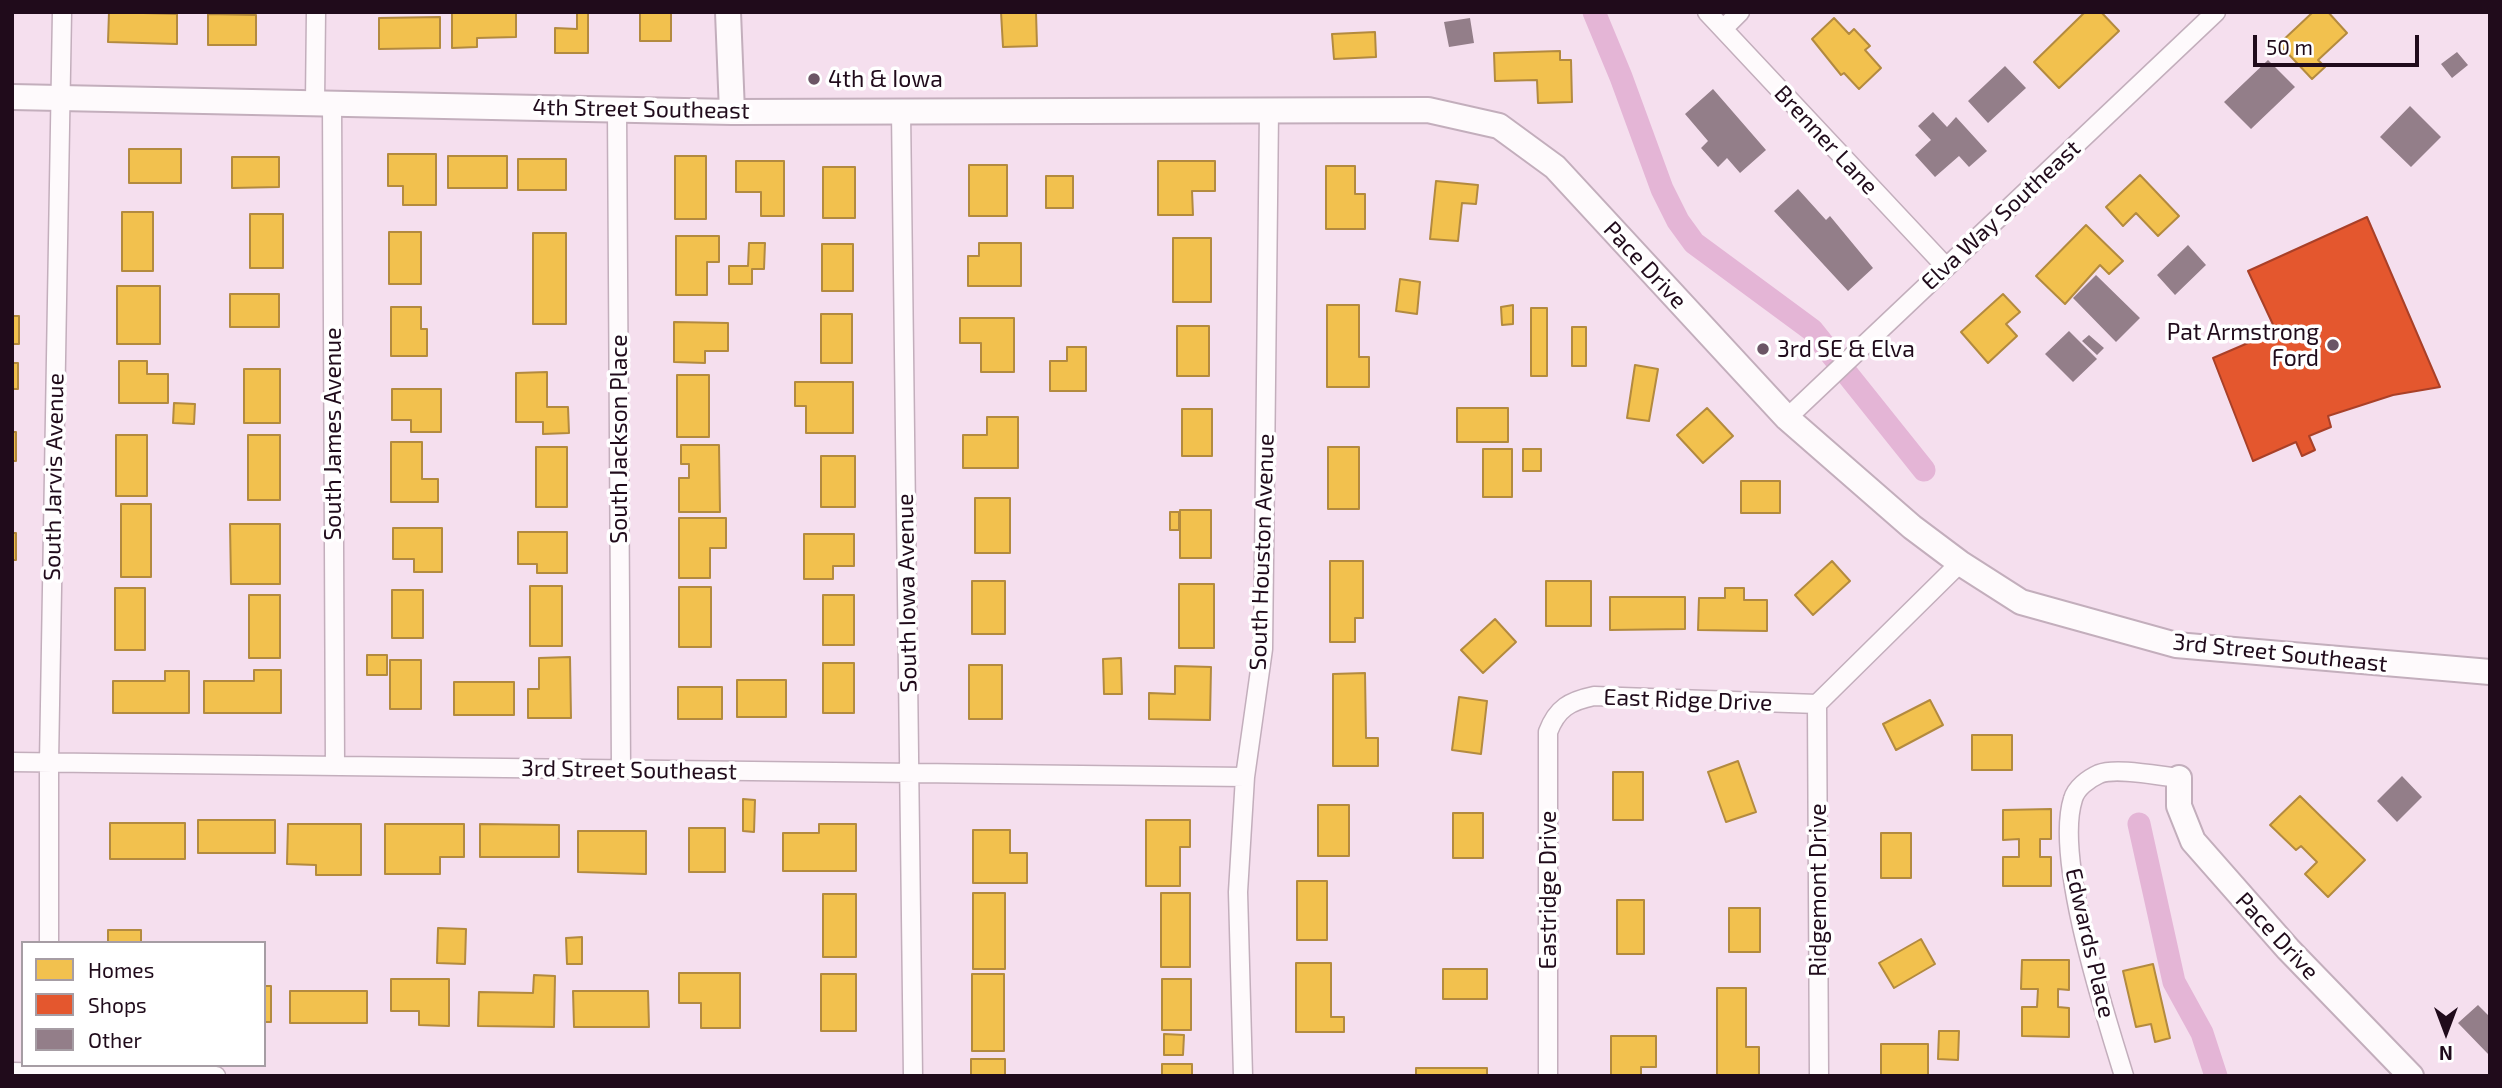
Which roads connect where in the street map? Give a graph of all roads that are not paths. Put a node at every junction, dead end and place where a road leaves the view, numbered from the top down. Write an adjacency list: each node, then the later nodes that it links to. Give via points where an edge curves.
1 (62, 12): 9 (street, South Jarvis Avenue)
2 (316, 12): 10 (street, South James Avenue)
3 (728, 12): 14 (street)
4 (1707, 12): 7 (street, Brenner Lane)
5 (1740, 12): 7 (street)
6 (2216, 12): 15 (street, Elva Way Southeast)
7 (1723, 29): 15 (street, Brenner Lane)
8 (12, 97): 9 (street, 4th Street Southeast)
9 (61, 98): 10 (street, 4th Street Southeast); 22 (street, South Jarvis Avenue)
10 (324, 102): 11 (street, 4th Street Southeast); 23 (street, South James Avenue)
11 (617, 109): 14 (street, 4th Street Southeast); 24 (street, South Jackson Place)
12 (901, 111): 13 (street, 4th Street Southeast); 14 (street, 4th Street Southeast); 25 (street, South Iowa Avenue)
13 (1269, 111): 16 (street, Pace Drive, via 1428,110 1499,125 1555,167); 26 (street, South Houston Avenue, via 1263,649)
14 (732, 112)
15 (1946, 267): 16 (street, Elva Way Southeast)
16 (1787, 418): 17 (street, Pace Drive)
17 (1960, 563): 18 (street, 3rd Street Southeast, via 2021,602 2175,645); 19 (street)
18 (2490, 672)
19 (1817, 704): 20 (street, East Ridge Drive, via 1594,696); 35 (street, Ridgemont Drive)
20 (1563, 708): 34 (street, Eastridge Drive, via 1548,732)
21 (12, 762): 22 (street, 3rd Street Southeast)
22 (49, 762): 23 (street, 3rd Street Southeast); 28 (street, South Jarvis Avenue)
23 (335, 766): 24 (street, 3rd Street Southeast)
24 (621, 769): 25 (street, 3rd Street Southeast)
25 (909, 773): 26 (street, 3rd Street Southeast); 32 (street, South Iowa Avenue)
26 (1245, 777): 33 (street, South Houston Avenue, via 1238,892)
27 (2179, 778): 36 (street, Edwards Place, via 2104,772 2079,787 2071,807 2076,891 2097,987); 37 (street, Pace Drive, via 2179,806 2193,841 2288,949)
28 (49, 941)
29 (49, 1071): 30 (street); 31 (street)
30 (12, 1072)
31 (216, 1076)
32 (913, 1076)
33 (1243, 1076)
34 (1548, 1076)
35 (1819, 1076)
36 (2124, 1076)
37 (2411, 1076)

